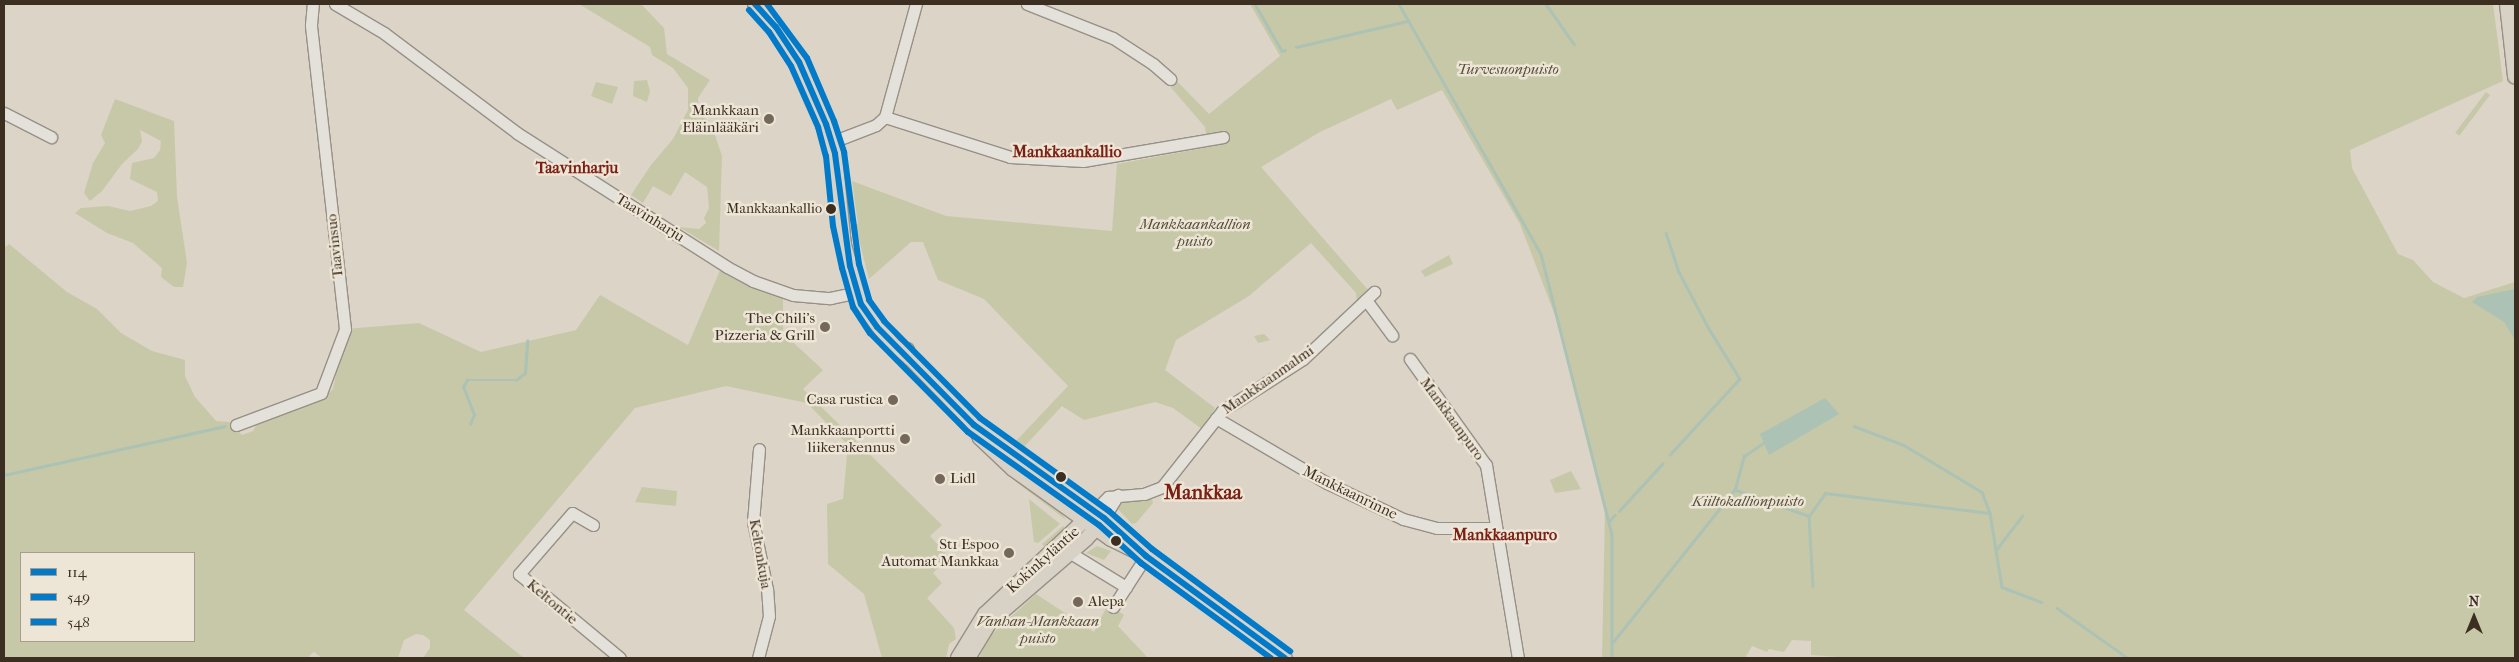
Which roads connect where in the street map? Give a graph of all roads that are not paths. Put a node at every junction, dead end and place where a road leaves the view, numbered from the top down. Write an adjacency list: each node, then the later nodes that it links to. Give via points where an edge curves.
1 (313, 4): 18 (street, Taavinsuo, via 310,19 344,329 321,393)
2 (335, 4): 14 (street, Taavinharju, via 384,33 516,133 731,269 788,294 830,298)
3 (755, 4): 13 (main road, via 776,27 799,62)
4 (916, 4): 10 (street)
5 (1027, 4): 8 (street, via 1113,38)
6 (2507, 4): 7 (main road)
7 (2515, 77)
8 (1170, 79)
9 (4, 113): 11 (street)
10 (885, 117): 12 (street, via 999,154 1046,159 1102,160 1182,142); 13 (street, via 876,125)
11 (51, 137)
12 (1223, 137)
13 (832, 142): 14 (main road, via 844,245)
14 (859, 292): 20 (main road, via 906,348 910,358 974,425)
15 (1392, 335): 17 (street, Mankkaanmalmi, via 1370,296 1303,359 1234,401)
16 (1410, 359): 22 (street, Mankkaanpuro, via 1486,465)
17 (1216, 418): 20 (street, Mankkaanmalmi, via 1162,486 1144,494 1108,497); 22 (street, Mankkaanrinne, via 1326,483 1403,519 1437,528)
18 (236, 425)
19 (759, 449): 28 (street, Keltonkuja, via 753,522 767,589 769,616)
20 (1095, 520): 23 (main road, Kokinkyläntie); 24 (main road)
21 (594, 525): 27 (street, Keltontie, via 572,513 519,574)
22 (1495, 528): 32 (street, Mankkaanpuro)
23 (1064, 550): 25 (street); 29 (main road, Kokinkyläntie, via 985,614); 30 (main road, Kokinkyläntie, via 990,622)
24 (1146, 556): 25 (street); 31 (main road)
25 (1126, 587): 26 (street)
26 (1113, 607)
27 (620, 658)
28 (758, 658)
29 (958, 658)
30 (968, 658)
31 (1285, 658)
32 (1518, 658)

